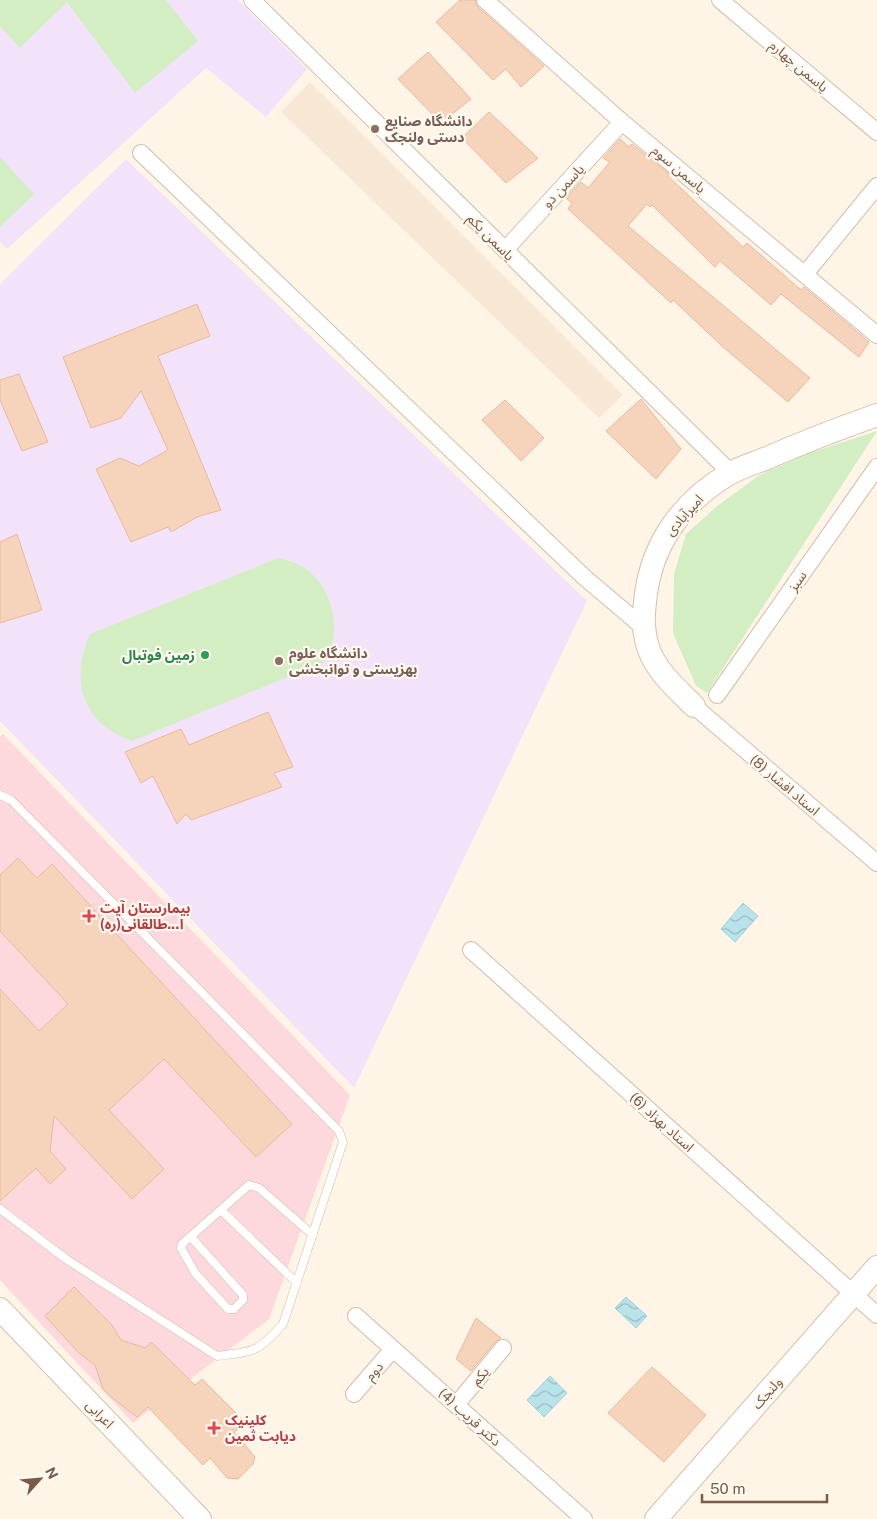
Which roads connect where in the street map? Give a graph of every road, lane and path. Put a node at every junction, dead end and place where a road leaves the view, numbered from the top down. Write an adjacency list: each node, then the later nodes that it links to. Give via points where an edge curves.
1 (252, 0): 8 (street, یاسمن یکم)
2 (484, 0): 4 (street, یاسمن سوم)
3 (720, 0): 5 (street, یاسمن چهارم)
4 (622, 122): 8 (street, یاسمن دو); 9 (street, یاسمن سوم)
5 (877, 132)
6 (141, 153): 14 (street, via 584,577)
7 (877, 186): 9 (street)
8 (505, 250): 13 (street, یاسمن یکم)
9 (805, 274): 10 (street, یاسمن سوم)
10 (877, 335)
11 (877, 415): 13 (street, امیرآبادی)
12 (877, 466): 15 (street, سبز)
13 (731, 473): 14 (street, امیرآبادی, via 693,502 667,532 656,552 646,593)
14 (643, 627): 16 (street, امیرآبادی, via 650,652 660,669)
15 (717, 696)
16 (694, 706): 18 (street, استاد افشار (8))
17 (0, 795): 22 (lane, via 11,800 339,1131 342,1152)
18 (877, 863)
19 (471, 950): 26 (street, استاد بهزاد (6))
20 (0, 1209): 25 (lane, via 66,1259 217,1356 262,1347 283,1324)
21 (221, 1210): 22 (lane, via 249,1185 254,1185); 23 (lane); 25 (lane)
22 (313, 1235): 25 (lane)
23 (191, 1237): 23 (lane, via 182,1244 182,1252 195,1273 228,1309 234,1309 244,1300 243,1295)
24 (877, 1267): 26 (street, ولنجک)
25 (297, 1284)
26 (854, 1294): 28 (street, استاد بهزاد (6)); 36 (street, ولنجک)
27 (0, 1309): 34 (street, اعرابی)
28 (877, 1315)
29 (356, 1316): 31 (street, دکتر قریب (4))
30 (503, 1348): 33 (street, یکم)
31 (393, 1349): 32 (street, دوم); 33 (street, دکتر قریب (4))
32 (354, 1394)
33 (456, 1405): 35 (street, دکتر قریب (4))
34 (200, 1519)
35 (584, 1519)
36 (656, 1519)

